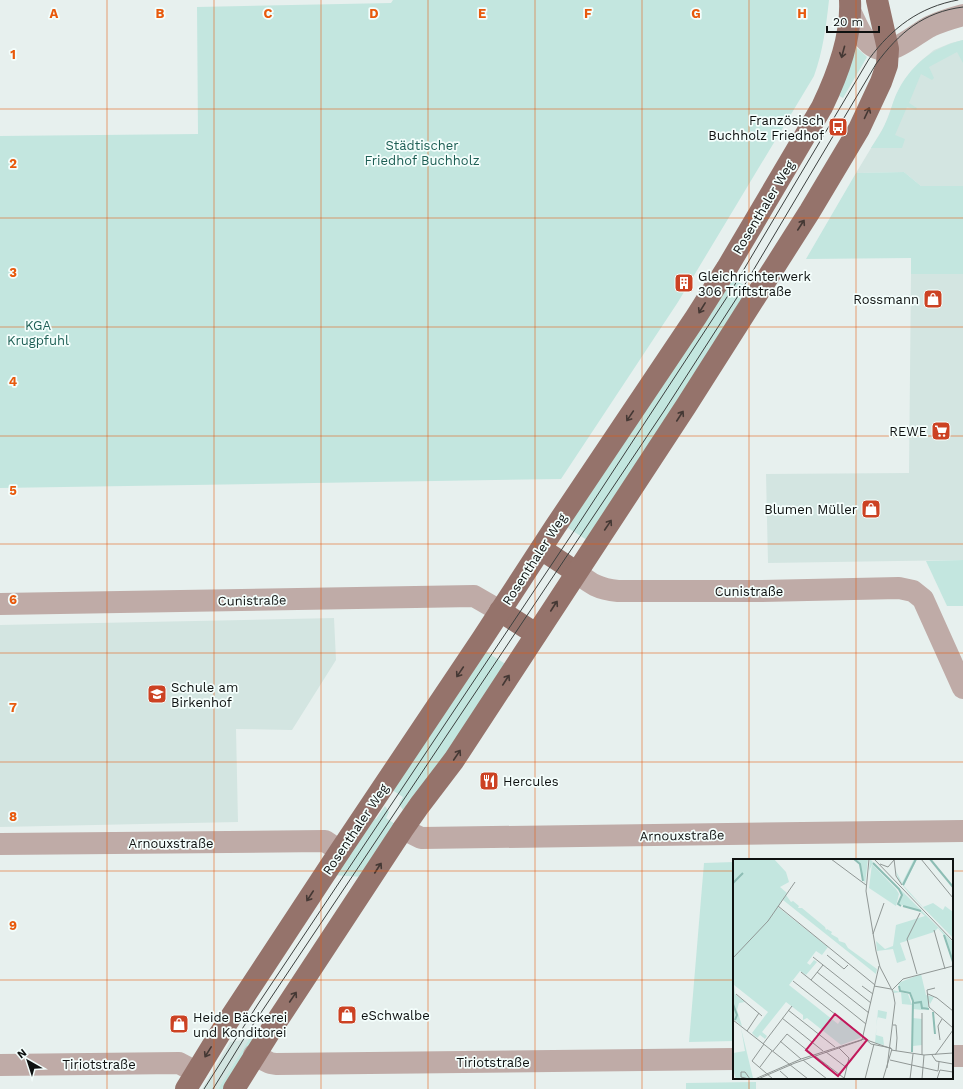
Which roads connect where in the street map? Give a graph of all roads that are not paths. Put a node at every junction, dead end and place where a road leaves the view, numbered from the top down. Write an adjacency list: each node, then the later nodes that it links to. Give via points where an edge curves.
1 (877, 0): 4 (main road)
2 (851, 7): 4 (street, via 865,40 877,49); 5 (main road, Rosenthaler Weg, one-way to 5, via 849,30 840,64 822,107 696,317)
3 (963, 15): 4 (street, via 930,26 900,45)
4 (888, 49): 6 (main road, one-way to 4, via 762,288 845,153 882,82)
5 (541, 550): 6 (main road); 8 (main road, Rosenthaler Weg)
6 (576, 572): 9 (main road, one-way to 6); 10 (street, Cunistraße, via 605,590 618,591 899,588 913,591 923,599)
7 (0, 604): 8 (street, Cunistraße, via 474,596)
8 (500, 611): 9 (main road); 14 (main road, Rosenthaler Weg, one-way to 14)
9 (536, 634): 11 (main road, one-way to 9, via 454,760)
10 (963, 688)
11 (403, 829): 12 (street, Arnouxstraße, via 421,838); 15 (main road, one-way to 11)
12 (963, 831)
13 (0, 844): 14 (street, Arnouxstraße, via 325,841)
14 (340, 850): 18 (main road, Rosenthaler Weg, one-way to 18)
15 (254, 1055): 16 (street, Tiriotstraße, via 276,1064); 19 (main road)
16 (733, 1059)
17 (0, 1065): 18 (street, Tiriotstraße, via 179,1063)
18 (191, 1080)
19 (234, 1089)

